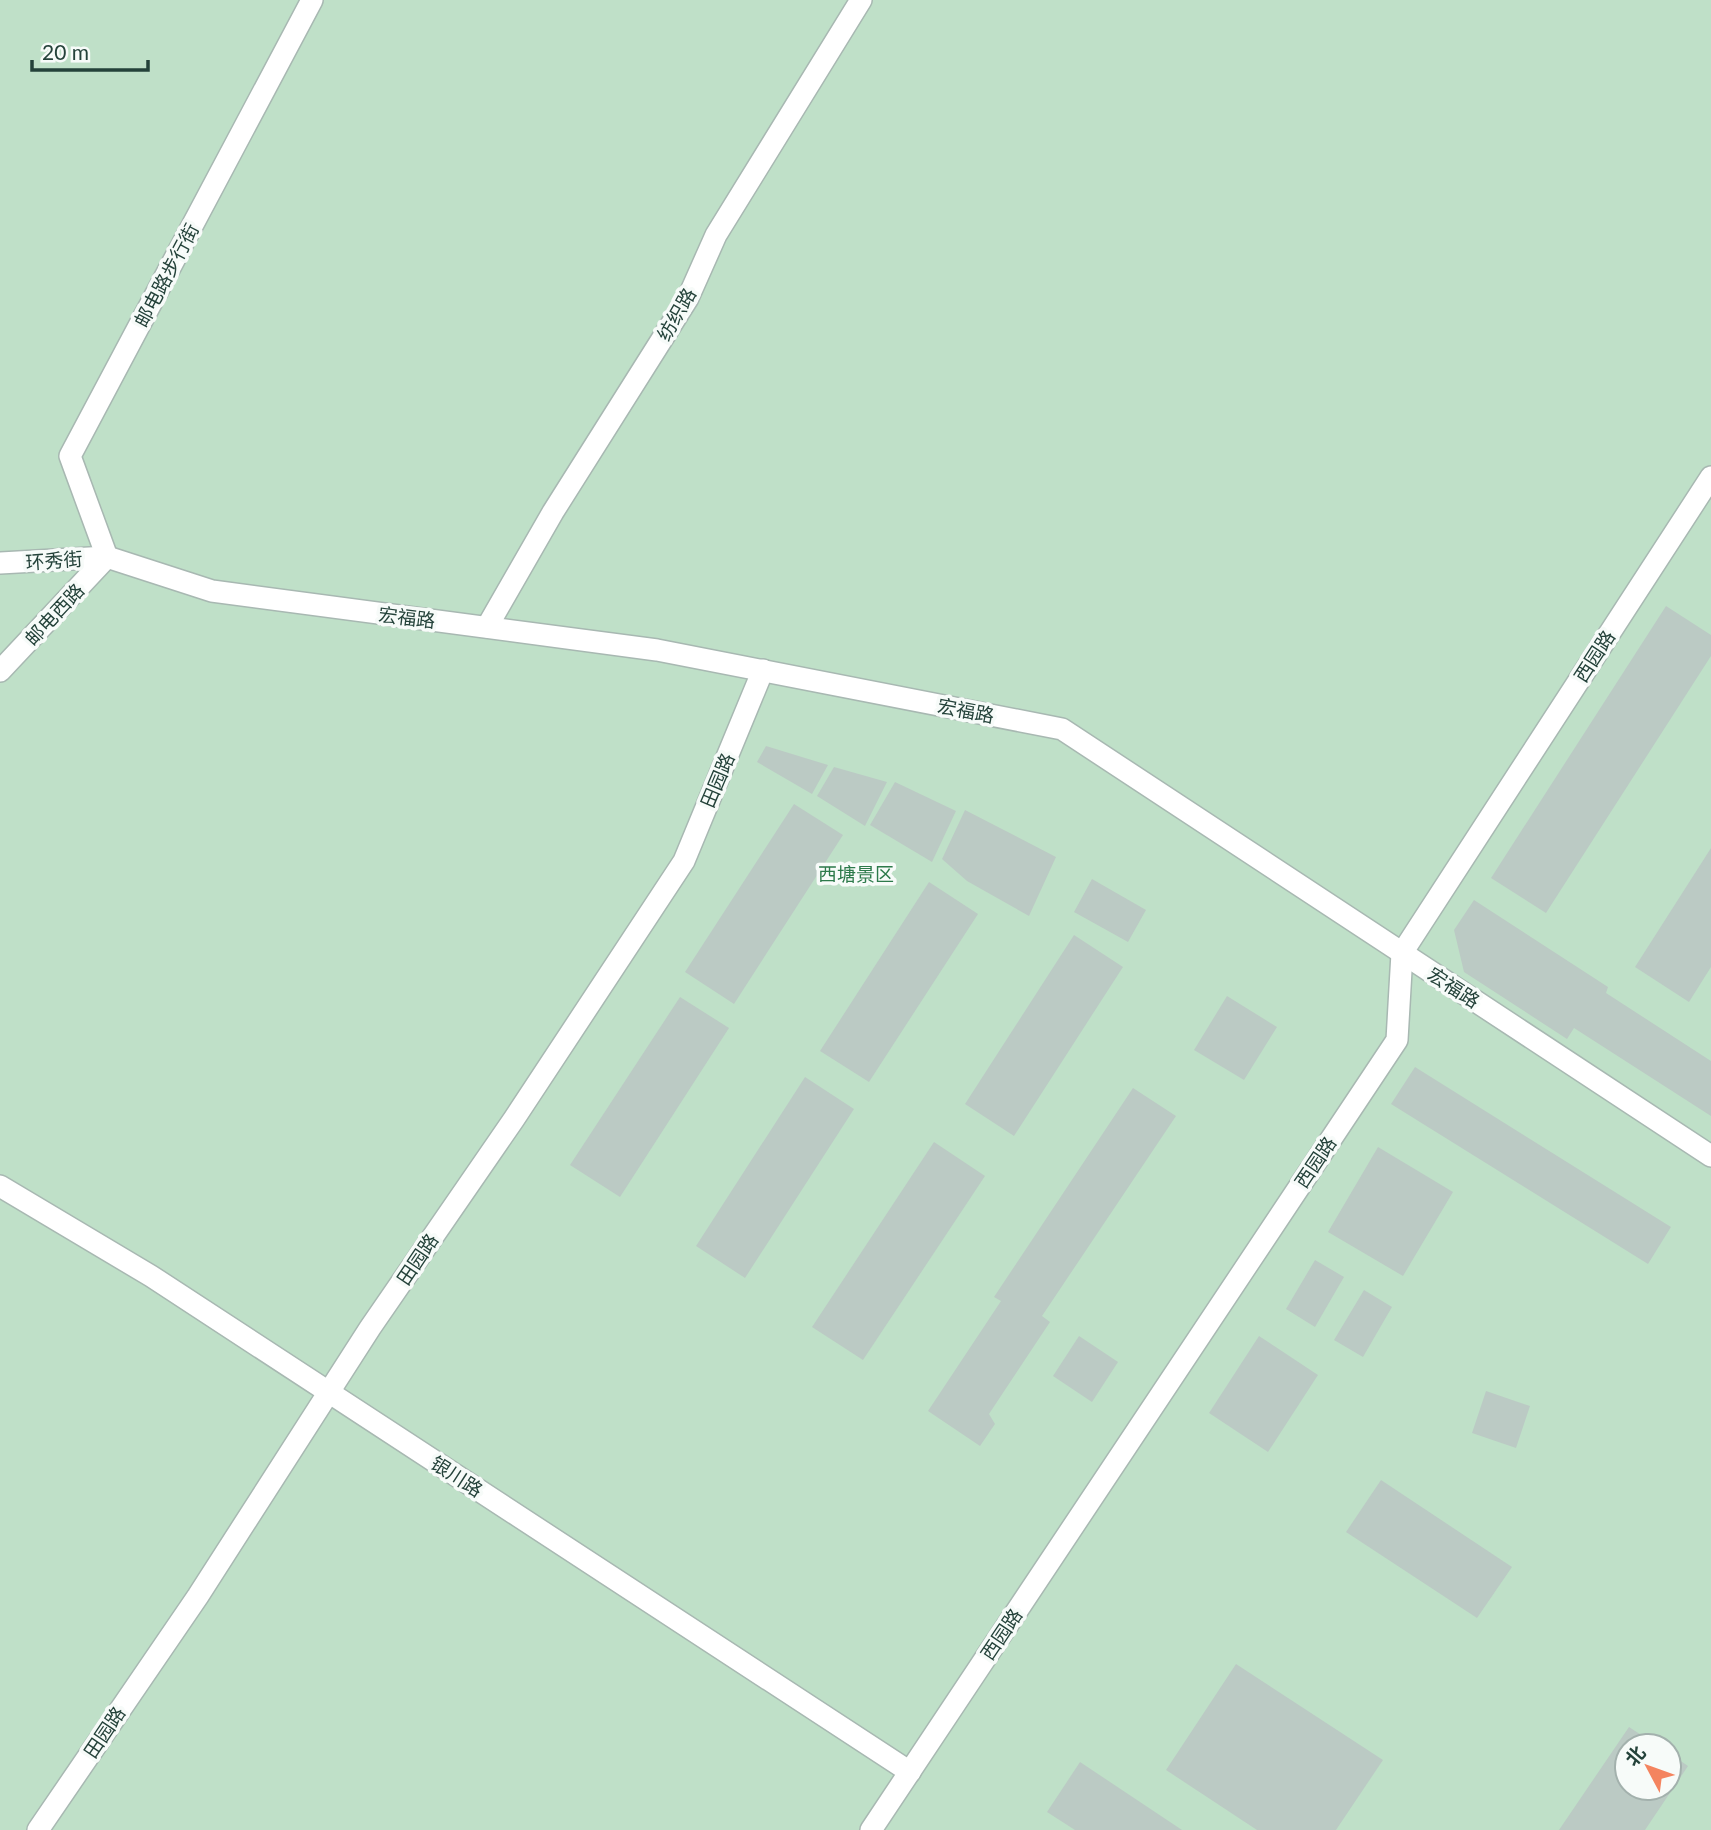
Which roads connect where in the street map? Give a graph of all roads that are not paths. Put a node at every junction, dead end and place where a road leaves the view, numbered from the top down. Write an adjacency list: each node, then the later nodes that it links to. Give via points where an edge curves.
1 (312, 0): 4 (street, 邮电路步行街, via 71,456)
2 (861, 0): 6 (street, 纺织路, via 716,235 688,298 553,512)
3 (1711, 477): 9 (street, 西园路)
4 (107, 556): 5 (street, 环秀街); 6 (street, 宏福路, via 212,591); 8 (street, 邮电西路)
5 (0, 564)
6 (487, 627): 7 (street, 宏福路)
7 (763, 670): 9 (street, 宏福路, via 1062,729); 12 (street, 田园路, via 684,861)
8 (0, 671)
9 (1402, 953): 10 (street, 宏福路); 13 (street, 西园路, via 1397,1040)
10 (1711, 1156)
11 (0, 1186): 12 (street, 银川路, via 151,1276)
12 (329, 1393): 13 (street, 银川路); 14 (street, 田园路)
13 (910, 1772): 15 (street, 西园路)
14 (38, 1830)
15 (871, 1830)

